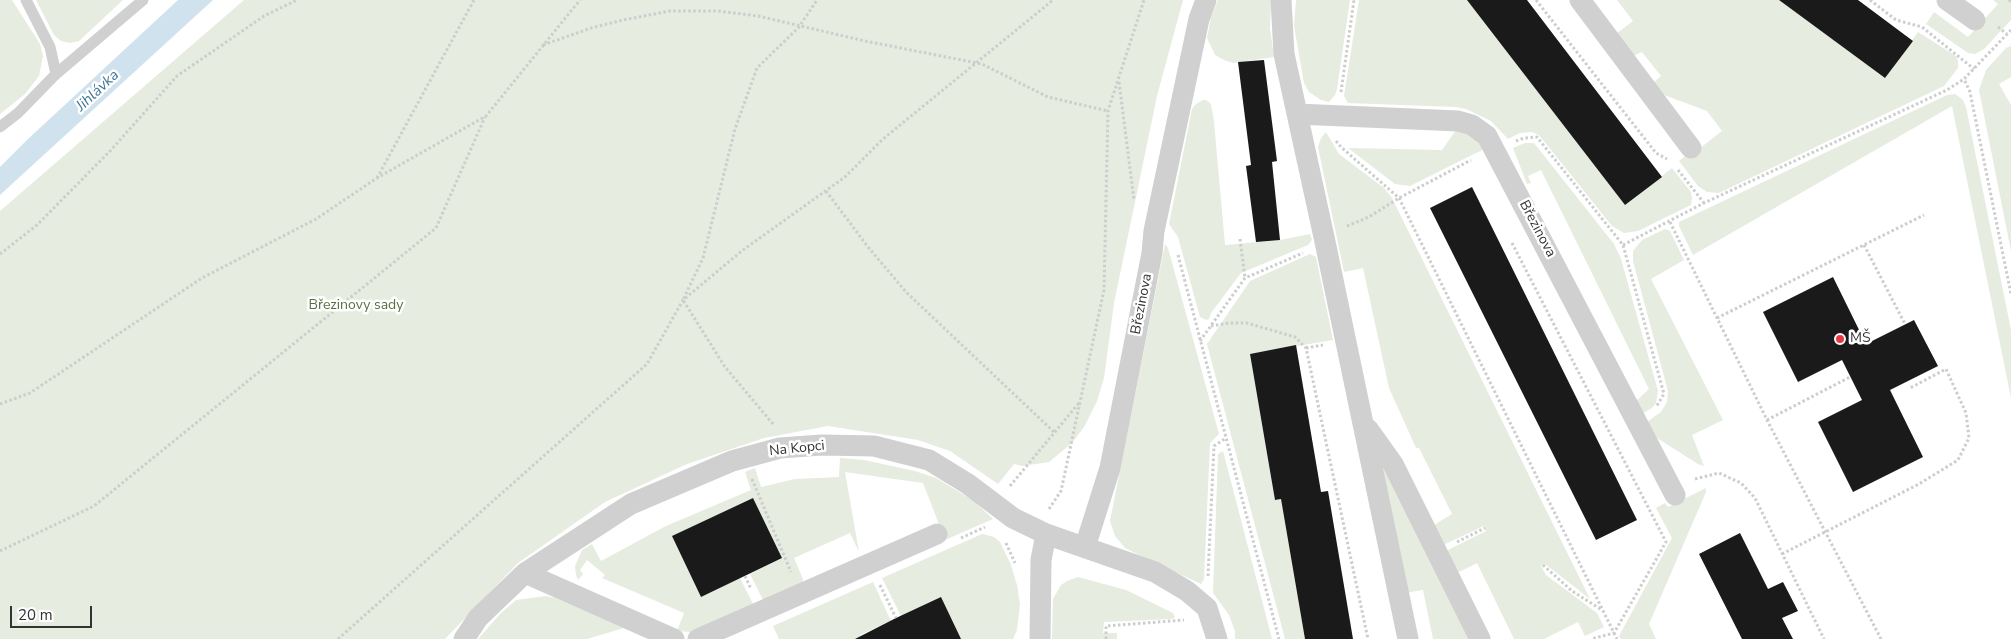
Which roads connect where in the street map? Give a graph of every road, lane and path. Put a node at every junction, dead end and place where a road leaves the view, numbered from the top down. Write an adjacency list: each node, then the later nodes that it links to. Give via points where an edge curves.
1 (26, 0): 21 (lane, via 50,47)
2 (143, 0): 21 (lane)
3 (297, 0): 44 (path, via 264,16 176,76 111,150 37,225)
4 (474, 0): 32 (path)
5 (580, 0): 19 (path)
6 (817, 0): 17 (path)
7 (1052, 0): 33 (path, via 883,139)
8 (1144, 0): 22 (path)
9 (1206, 0): 38 (street, Březinova)
10 (1282, 0): 25 (street, via 1284,54)
11 (1354, 0): 26 (path, via 1342,87)
12 (1536, 0): 35 (path, via 1656,153 1673,162)
13 (1580, 0): 30 (street)
14 (1870, 0): 20 (path, via 1896,20 1922,27)
15 (1947, 0): 16 (street)
16 (1975, 20)
17 (799, 27): 19 (path, via 758,16 718,11 670,12 591,28); 24 (path, via 982,64 1048,97); 48 (path, via 757,68 735,129 703,258)
18 (2011, 30): 20 (path)
19 (542, 45): 27 (path)
20 (1974, 69): 23 (path)
21 (56, 74): 28 (lane)
22 (1119, 79): 24 (path); 38 (path, via 1137,228)
23 (1964, 79): 35 (path, via 1947,90); 47 (path, via 1970,92)
24 (1108, 111): 55 (path, via 1104,290)
25 (1297, 114): 26 (street, Březinova); 39 (street)
26 (1334, 115): 34 (path, via 1333,137); 57 (street, Březinova, via 1458,121 1472,125 1487,136)
27 (486, 116): 32 (path); 74 (path, via 436,228 94,506)
28 (0, 127)
29 (1511, 142): 42 (path, via 1537,137)
30 (1691, 148)
31 (1474, 169): 34 (path, via 1470,160)
32 (377, 178): 56 (path, via 316,219 202,278 30,392)
33 (826, 191): 48 (path, via 743,250); 60 (path, via 906,292)
34 (1399, 198): 39 (path, via 1369,217); 83 (path)
35 (1704, 203): 37 (path)
36 (1924, 215): 43 (path)
37 (1670, 222): 42 (path); 49 (path)
38 (1154, 231): 73 (street, Březinova, via 1110,468)
39 (1324, 237): 46 (path, via 1309,250); 59 (street)
40 (1240, 239): 46 (path)
41 (1511, 240): 61 (path)
42 (1623, 245): 57 (path, via 1664,394 1652,411)
43 (1864, 245): 49 (path); 50 (path)
44 (0, 254)
45 (1178, 255): 52 (path)
46 (1245, 278): 51 (path)
47 (2011, 294)
48 (683, 300): 63 (path, via 725,367); 87 (path, via 647,364)
49 (1717, 318): 58 (path)
50 (1906, 324)
51 (1212, 326): 52 (path); 94 (path, via 1247,323 1295,337 1306,348)
52 (1200, 341): 62 (path)
53 (1850, 377): 58 (path)
54 (1910, 388): 69 (path, via 1946,369 1966,413 1968,438 1958,460 1919,484)
55 (1079, 402): 60 (path); 70 (path, via 1061,491)
56 (0, 404)
57 (1637, 420): 61 (path); 65 (street, Březinova)
58 (1767, 420): 69 (path)
59 (1363, 423): 95 (street); 96 (street, via 1393,464)
60 (1054, 432): 67 (path)
61 (1611, 435): 66 (path)
62 (1226, 438): 82 (path, via 1214,446); 93 (path)
63 (793, 447): 64 (street, Na Kopci); 67 (street, Na Kopci, via 874,446 901,452 929,460)
64 (745, 458): 78 (street, Na Kopci, via 631,504); 79 (path, via 756,493 791,572)
65 (1673, 490): 66 (path); 75 (path, via 1719,472 1741,483 1755,498)
66 (1641, 494): 85 (path, via 1666,542)
67 (995, 504): 70 (street, Na Kopci, via 1013,518)
68 (986, 527): 71 (path)
69 (1826, 531): 75 (path); 100 (path)
70 (1042, 532): 73 (street); 86 (street)
71 (944, 538): 90 (street)
72 (1005, 541): 77 (path)
73 (1085, 547): 82 (street, via 1155,572)
74 (0, 552)
75 (1782, 554): 99 (path)
76 (1543, 565): 83 (path, via 1572,591)
77 (1016, 566)
78 (525, 573): 88 (street, Na Kopci, via 478,618); 89 (street)
79 (783, 576)
80 (760, 587): 81 (path)
81 (752, 591)
82 (1207, 608): 92 (street)
83 (1603, 610): 85 (path)
84 (1187, 620): 91 (path, via 1106,626)
85 (1614, 632): 97 (path); 98 (path)
86 (1037, 636)
87 (338, 639)
88 (464, 639)
89 (674, 639)
90 (698, 639)
91 (1106, 639)
92 (1217, 639)
93 (1278, 639)
94 (1368, 639)
95 (1408, 639)
96 (1480, 639)
97 (1592, 639)
98 (1617, 639)
99 (1824, 639)
100 (1881, 639)

